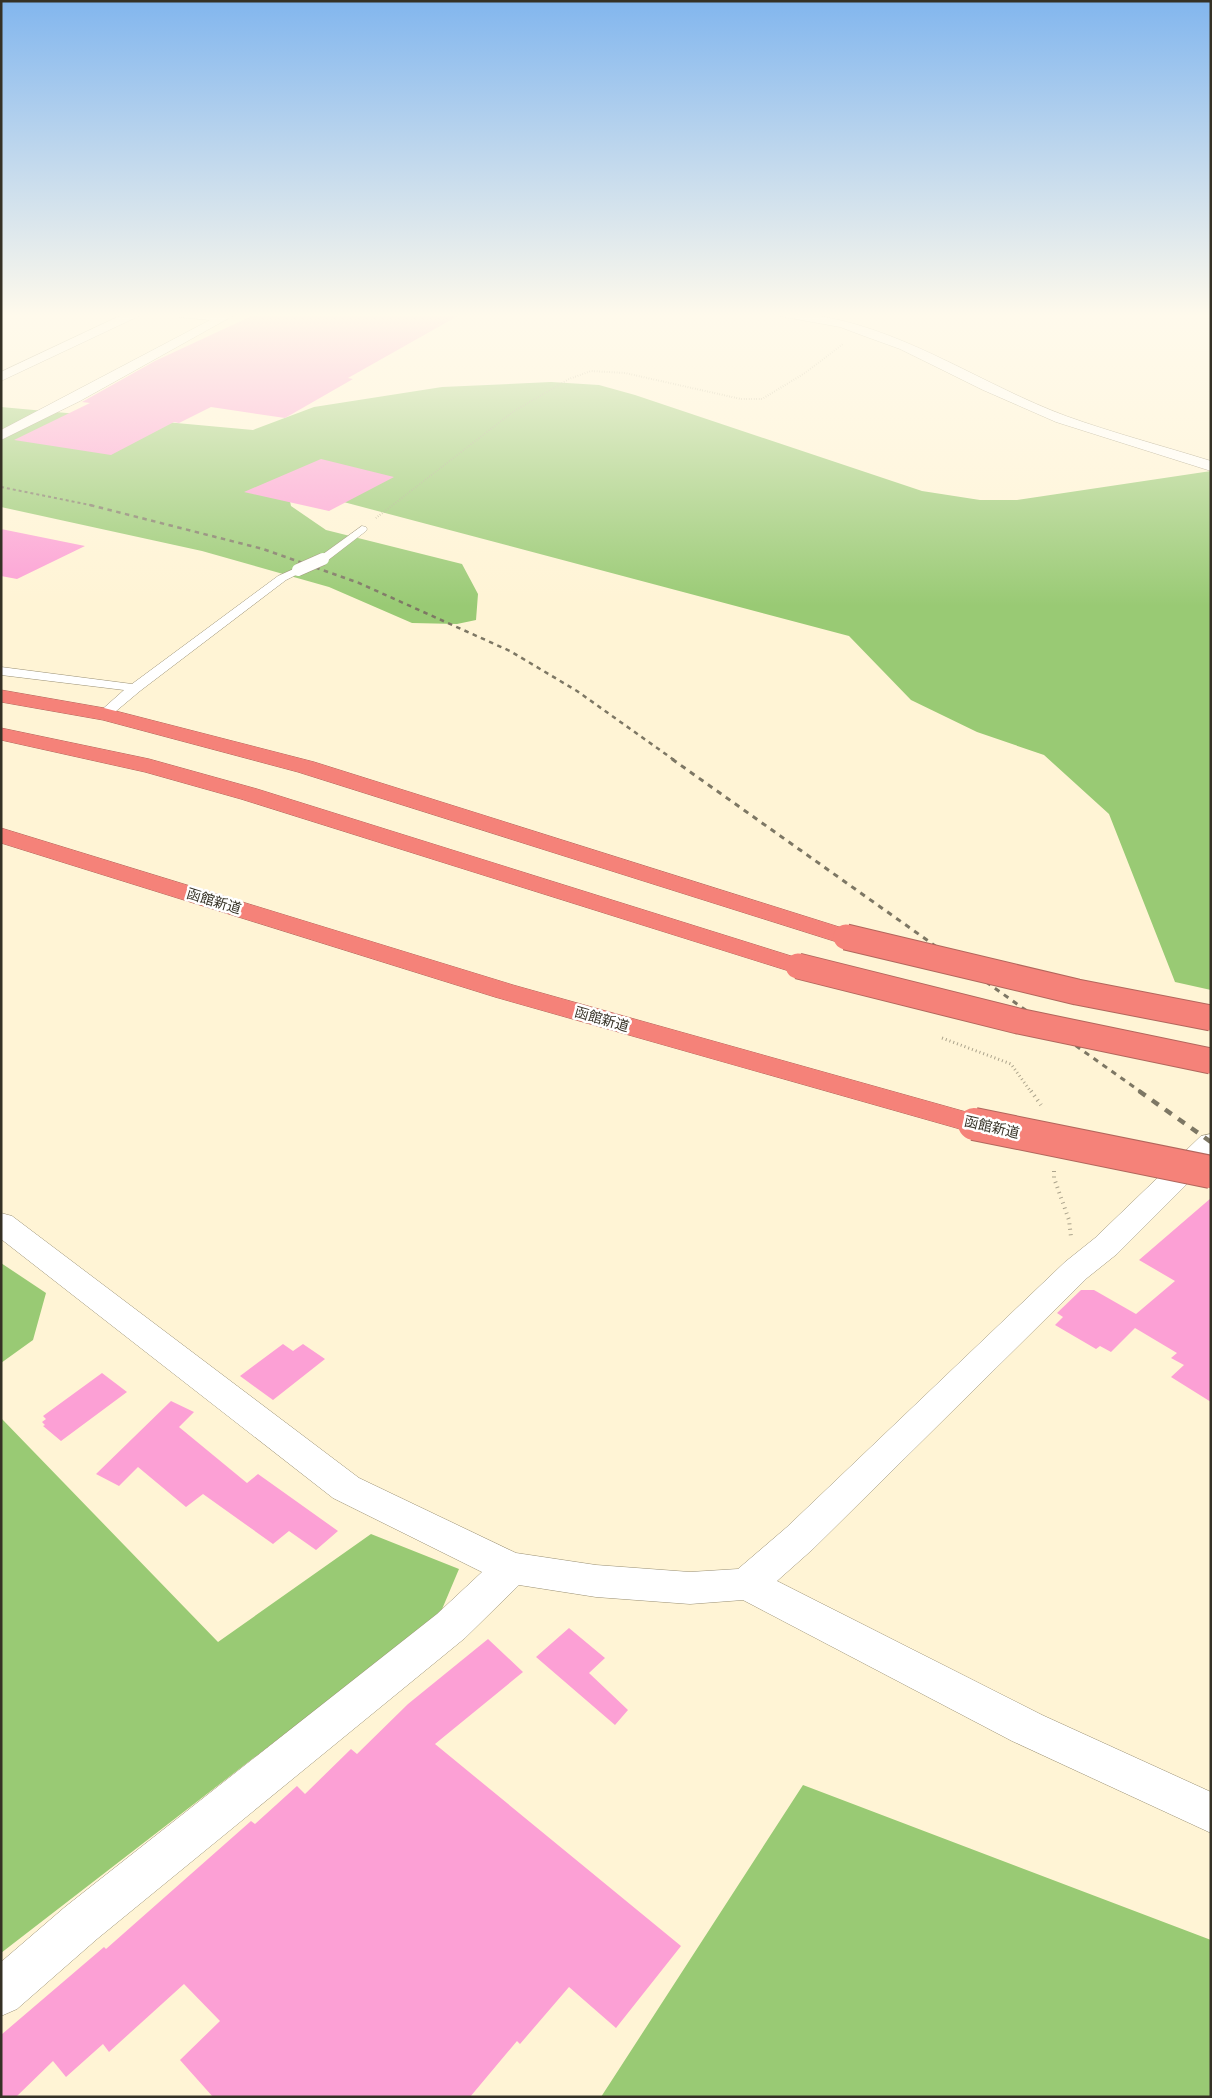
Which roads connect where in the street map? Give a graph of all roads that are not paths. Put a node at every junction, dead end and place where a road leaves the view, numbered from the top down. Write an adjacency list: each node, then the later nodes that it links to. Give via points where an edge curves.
1 (50, 411): 3 (street)
2 (1043, 411): 4 (street)
3 (1, 436)
4 (1211, 466)
5 (362, 529): 7 (lane, bridge, via 323,559 282,578)
6 (1, 671): 7 (lane)
7 (135, 688): 9 (lane)
8 (1, 696): 9 (highway)
9 (104, 714): 14 (highway, bridge, via 306,768 846,937 1077,992)
10 (1, 734): 13 (highway, via 149,766 249,794)
11 (1, 753): 13 (highway, via 133,778 232,804)
12 (2, 836): 17 (highway, 函館新道, bridge, via 504,991 974,1124)
13 (798, 966): 15 (highway, bridge, via 1018,1021)
14 (1211, 1018)
15 (1211, 1062)
16 (1211, 1143): 20 (street, via 800,1538)
17 (1211, 1172)
18 (1, 1223): 19 (street, via 346,1488)
19 (511, 1568): 20 (street, via 596,1581 690,1588); 22 (street, via 452,1626 80,1923)
20 (747, 1584): 21 (street, via 1027,1728)
21 (1211, 1813)
22 (1, 1993)

